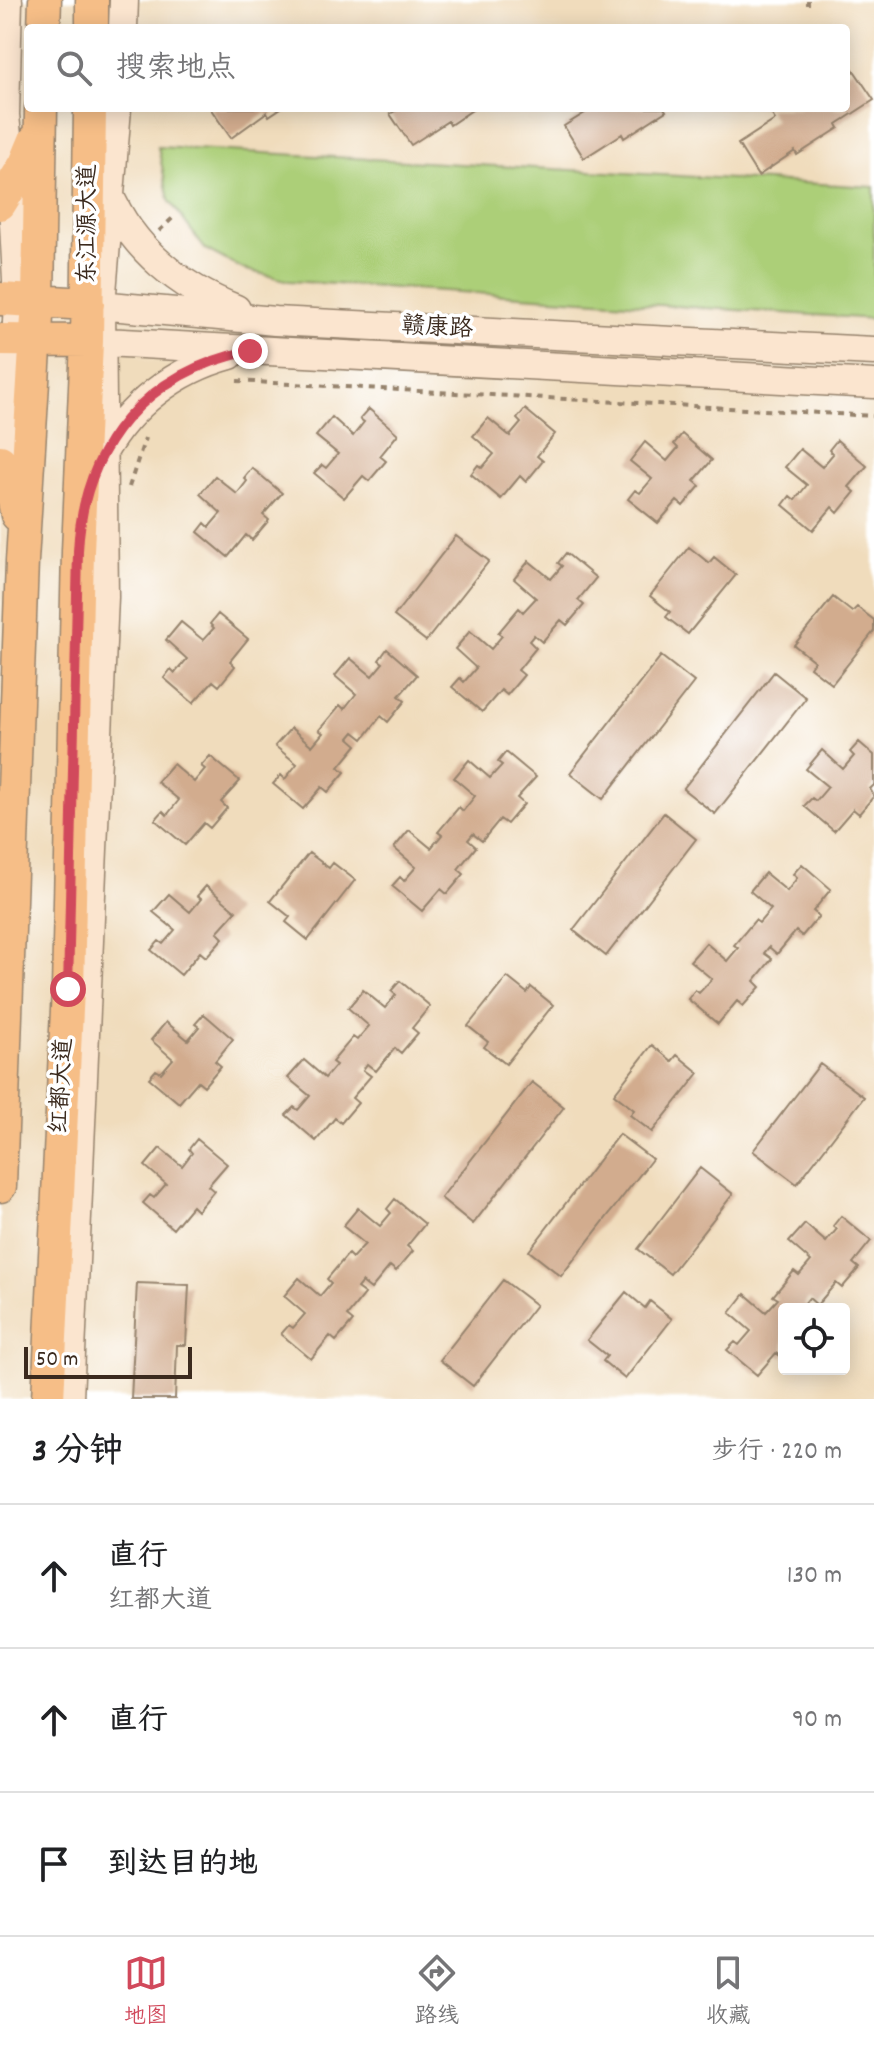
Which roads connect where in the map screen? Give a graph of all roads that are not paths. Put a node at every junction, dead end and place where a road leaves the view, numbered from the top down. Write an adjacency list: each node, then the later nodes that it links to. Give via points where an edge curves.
1 (8, 0): 11 (main road)
2 (45, 0): 5 (main road)
3 (92, 0): 6 (main road)
4 (124, 0): 7 (main road)
5 (44, 24)
6 (92, 24)
7 (123, 24)
8 (117, 112): 12 (main road)
9 (41, 113): 11 (main road, via 25,164); 13 (main road, 东江源大道)
10 (90, 117): 12 (main road, via 97,164); 14 (main road, 东江源大道)
11 (6, 196): 13 (main road)
12 (109, 196): 14 (main road); 15 (main road, via 139,243 175,277 216,301)
13 (15, 298): 14 (main road, 赣康路); 17 (main road, 东江源大道)
14 (94, 304): 15 (main road, 赣康路); 16 (main road, 东江源大道)
15 (275, 321): 19 (main road, 赣康路)
16 (94, 341): 17 (main road, 赣康路); 18 (main road, 赣康路); 21 (main road); 23 (main road, 红都大道)
17 (14, 342): 22 (main road); 24 (main road)
18 (250, 351): 20 (main road, 赣康路); 21 (main road, via 204,363 162,386 127,418)
19 (874, 351)
20 (874, 384)
21 (104, 451): 23 (main road, via 84,503); 27 (main road, via 104,597)
22 (1, 477): 24 (main road, via 17,509)
23 (78, 551): 26 (main road, 红都大道, via 68,989)
24 (22, 561): 25 (main road)
25 (0, 1186)
26 (48, 1399)
27 (69, 1399)

